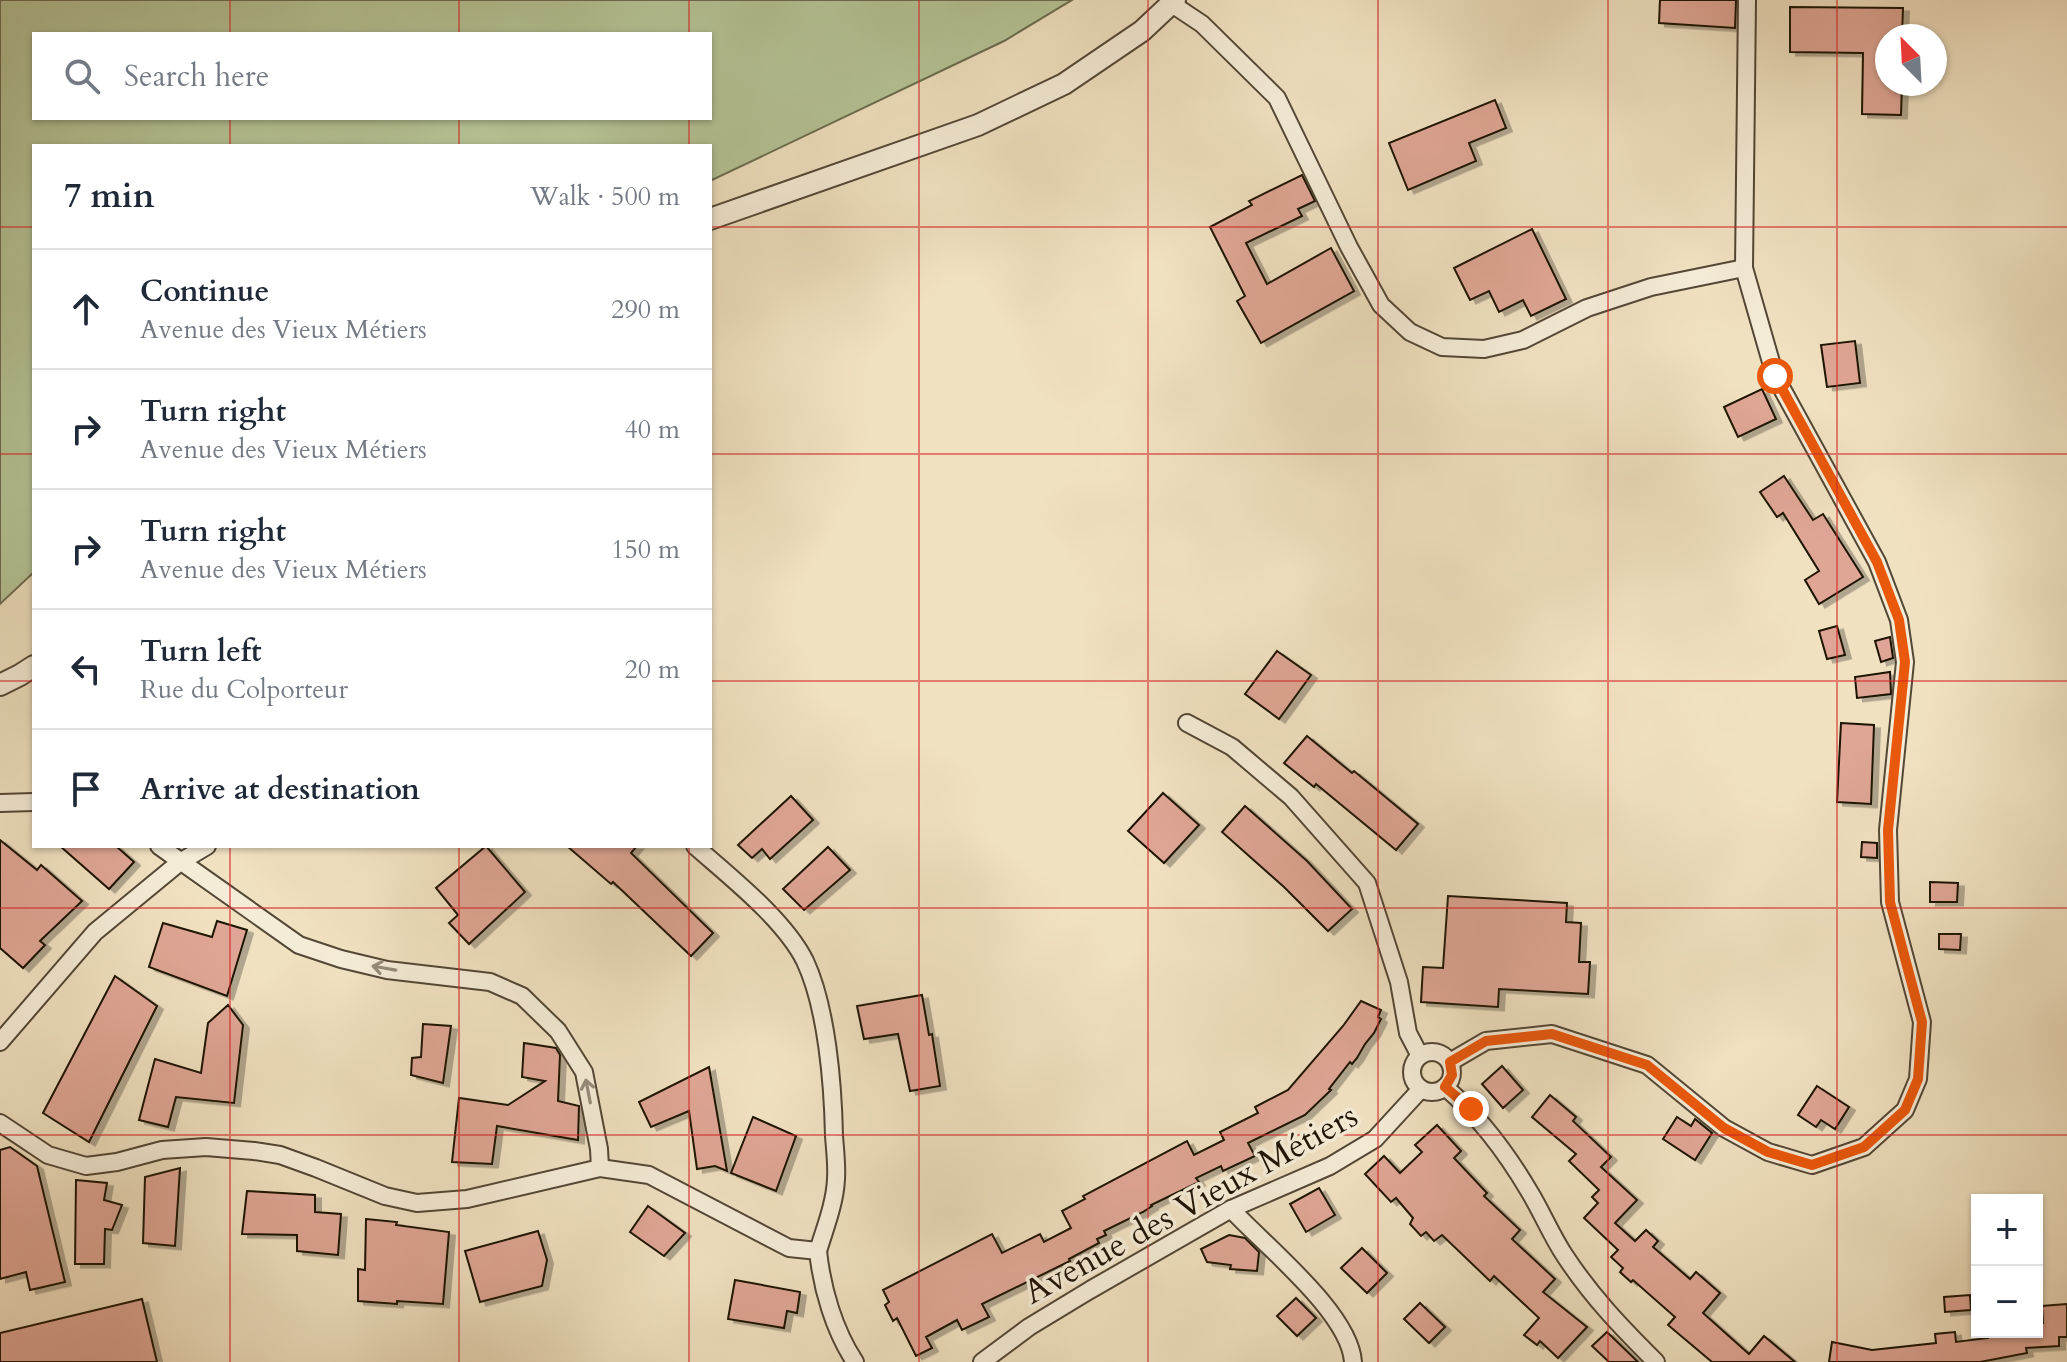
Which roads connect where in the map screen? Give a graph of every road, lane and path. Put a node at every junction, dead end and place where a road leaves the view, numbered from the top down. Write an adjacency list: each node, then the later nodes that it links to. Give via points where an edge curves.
1 (1747, 0): 4 (street)
2 (1174, 2): 3 (street, via 1142,31 1064,84 978,125); 4 (street, via 1277,98 1381,305 1410,332 1431,342 1484,349 1523,340 1587,308 1651,287)
3 (712, 218)
4 (1744, 268): 16 (street, via 1775,376 1877,562 1899,620 1905,662 1888,830 1890,902 1922,1022 1918,1079 1905,1110 1864,1147 1812,1165 1768,1152 1724,1128 1647,1065 1552,1034 1486,1041)
5 (32, 667): 6 (street)
6 (0, 685)
7 (1187, 723): 15 (street, via 1232,747 1291,797 1367,883 1399,982 1408,1033)
8 (32, 802): 9 (street)
9 (0, 803)
10 (162, 848): 13 (street)
11 (204, 848): 13 (street)
12 (697, 848): 22 (street, via 786,934 804,959 816,990 828,1054 836,1180)
13 (180, 862): 14 (street, via 95,932); 20 (street, one-way to 13, via 584,1072 558,1031 522,996 490,982 387,970 299,945)
14 (0, 1042)
15 (1420, 1056): 16 (street, via 1440,1053); 18 (street, via 1412,1073)
16 (1450, 1062): 17 (street, via 1452,1075)
17 (1445, 1087): 18 (street); 26 (street, via 1471,1109 1503,1151 1591,1294)
18 (1421, 1089): 21 (street, Avenue des Vieux Métiers, via 1375,1139 1330,1166)
19 (0, 1123): 20 (street, via 48,1155 86,1166 162,1150 254,1151 280,1155 417,1203 467,1199)
20 (600, 1168): 22 (street, via 649,1175 789,1248)
21 (1231, 1209): 24 (street, Avenue des Vieux Métiers, via 1029,1327); 25 (street, via 1292,1268 1337,1322)
22 (818, 1251): 23 (street, via 821,1281)
23 (855, 1362)
24 (982, 1362)
25 (1353, 1362)
26 (1656, 1362)

